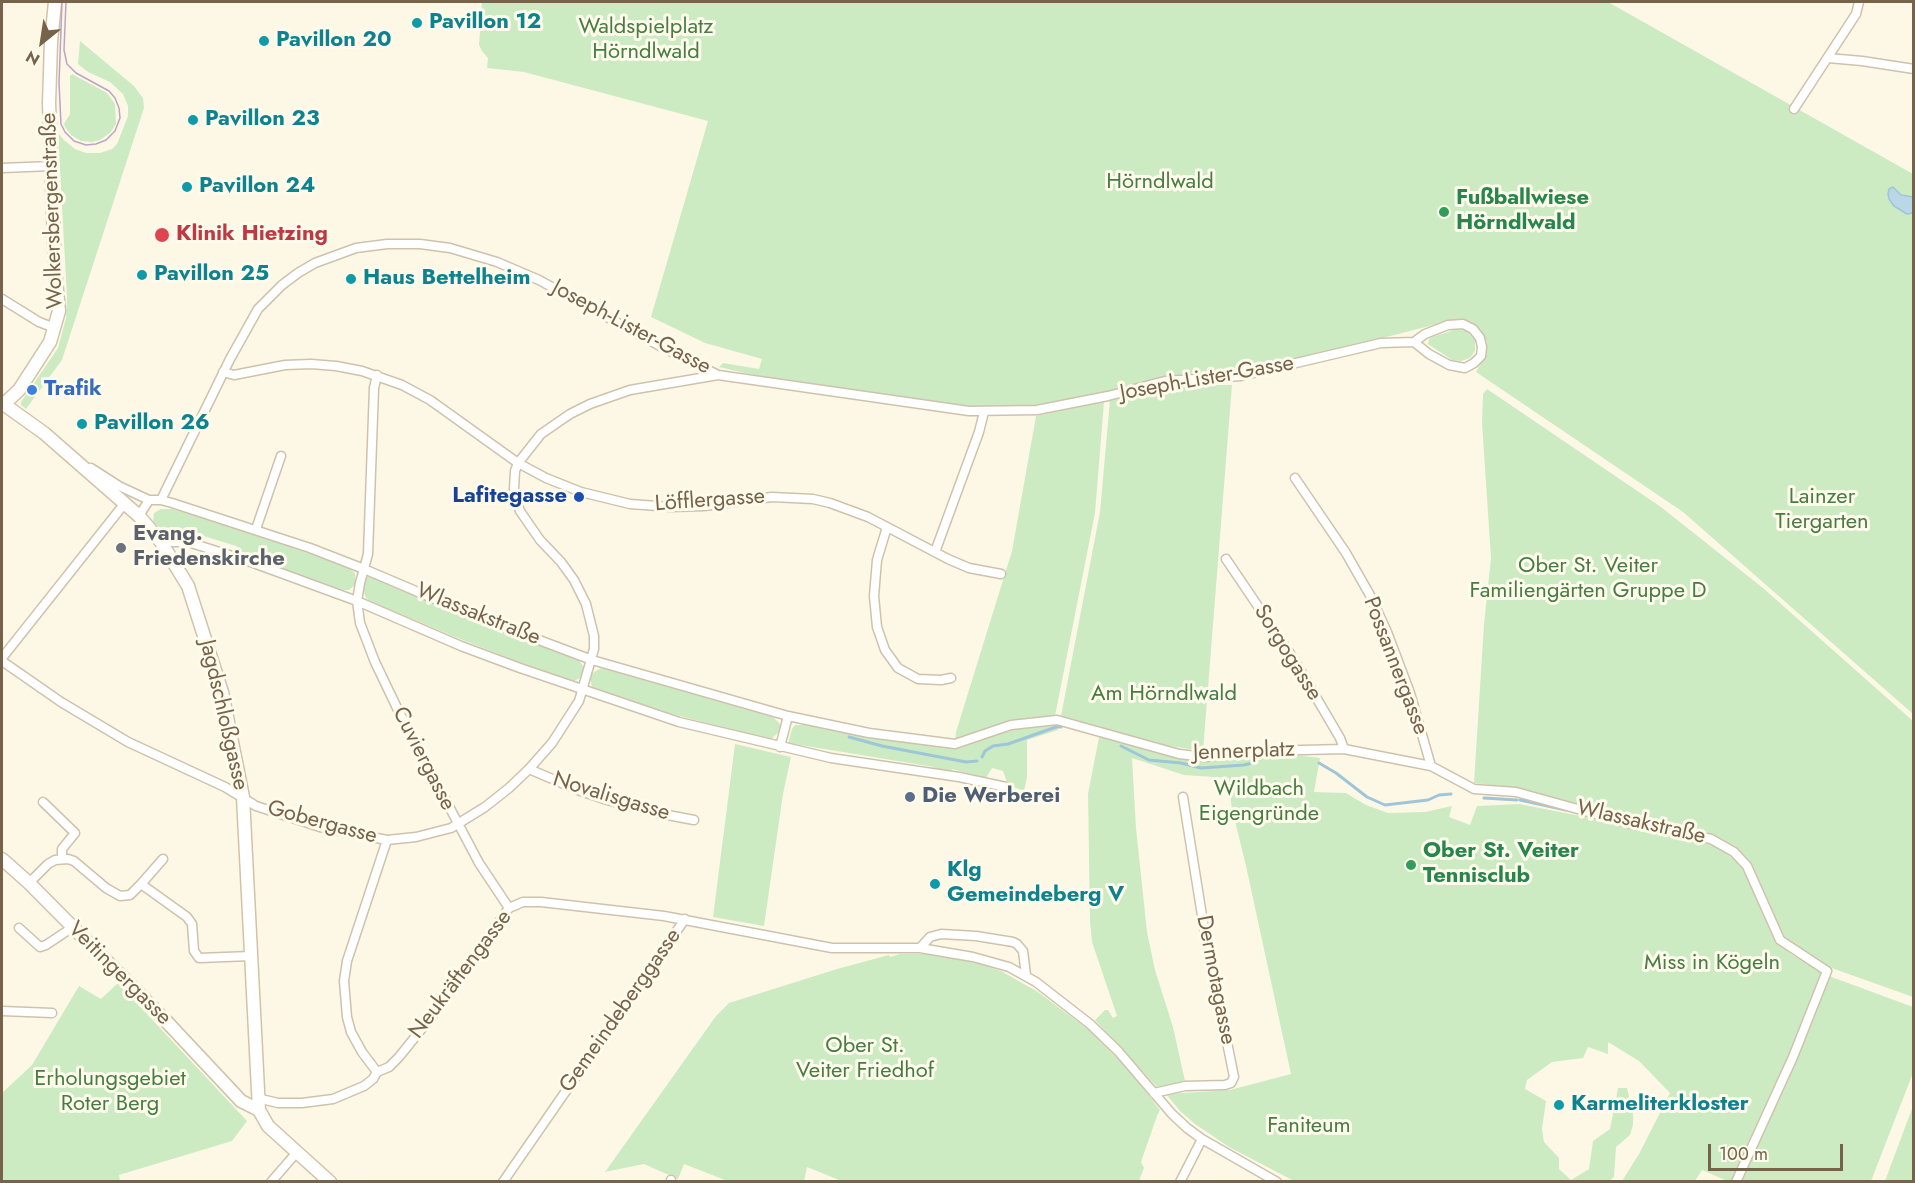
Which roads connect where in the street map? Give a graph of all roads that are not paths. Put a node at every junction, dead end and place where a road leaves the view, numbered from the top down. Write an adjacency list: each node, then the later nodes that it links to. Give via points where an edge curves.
1 (54, 2): 6 (street, Wolkersbergenstraße, via 49,86)
2 (1859, 2): 3 (street, via 1856,14)
3 (1828, 58): 4 (street); 5 (street)
4 (1914, 69)
5 (1794, 109)
6 (52, 166): 7 (street); 9 (street, Wolkersbergenstraße, via 59,311)
7 (2, 168)
8 (2, 298): 9 (street)
9 (55, 328): 14 (street, Wolkersbergenstraße, via 19,390)
10 (1413, 342): 10 (street, Joseph-Lister-Gasse, via 1449,365 1462,368 1481,356 1480,338 1463,324 1425,334); 15 (street, Joseph-Lister-Gasse, via 1381,343 1241,376 1165,381 1037,410)
11 (223, 372): 12 (street, Löfflergasse, via 234,375 311,364); 13 (street, Joseph-Lister-Gasse, via 258,309 298,273 356,248 420,244 450,248 523,272); 21 (street, Joseph-Lister-Gasse)
12 (377, 375): 18 (street, Löfflergasse, via 430,400); 29 (street)
13 (718, 375): 15 (street, Joseph-Lister-Gasse); 18 (street, via 630,390 590,404 541,434)
14 (2, 405): 16 (street, Jagdschloßgasse)
15 (984, 412): 27 (street)
16 (65, 451): 20 (street, Wlassakstraße, via 119,486); 22 (street, Jagdschloßgasse)
17 (281, 456): 25 (street)
18 (518, 463): 24 (street, Löfflergasse, via 581,492 630,504 688,507 749,498 792,497 849,509); 33 (street, via 514,479 516,500 528,525 561,562 586,604 594,636)
19 (1295, 478): 40 (street, Possannergasse, via 1371,597 1410,693)
20 (149, 500): 21 (street, Wlassakstraße); 23 (street)
21 (161, 500): 25 (street, Wlassakstraße)
22 (125, 502): 23 (street, Jagdschloßgasse); 32 (street)
23 (139, 516): 26 (street, Jagdschloßgasse)
24 (887, 527): 27 (street, Löfflergasse); 34 (street, via 877,560 874,596 877,627 885,650 898,668 918,679)
25 (256, 529): 29 (street, Wlassakstraße)
26 (162, 542): 31 (street, Wlassakstraße, via 188,542); 43 (street, Jagdschloßgasse, via 186,581 201,623 222,692)
27 (935, 552): 30 (street, Löfflergasse, via 969,568)
28 (1226, 559): 39 (street, Sorgogasse, via 1293,658)
29 (364, 569): 31 (street); 33 (street, Wlassakstraße)
30 (1001, 574)
31 (357, 601): 35 (street, Wlassakstraße, via 461,646); 47 (street, Cuviergasse, via 360,623 375,662)
32 (2, 659): 43 (street, Gobergasse, via 61,702 128,741)
33 (592, 660): 35 (street); 36 (street, Wlassakstraße)
34 (951, 678)
35 (583, 691): 38 (street, Wlassakstraße, via 679,722); 41 (street, Gobergasse, via 562,729)
36 (788, 716): 37 (street, Wlassakstraße, via 869,733); 38 (street)
37 (955, 744): 39 (street, Jennerplatz, via 1011,725 1057,720 1179,754 1204,757)
38 (780, 747): 42 (street, Wlassakstraße)
39 (1344, 749): 40 (street, Jennerplatz)
40 (1431, 766): 73 (street, Wlassakstraße, via 1474,789 1516,792 1632,824 1716,841 1747,866 1780,940 1827,971)
41 (529, 770): 46 (street, Novalisgasse, via 607,800); 47 (street, Gobergasse)
42 (1005, 788)
43 (243, 797): 48 (street, Gobergasse, via 256,806 320,827); 59 (street, Jagdschloßgasse)
44 (1184, 797): 64 (street, Dermotagasse, via 1204,928 1234,1077 1225,1085 1185,1086)
45 (43, 802): 49 (street, via 75,832 62,849)
46 (693, 820)
47 (458, 824): 48 (street, Gobergasse, via 429,835); 54 (street, Cuviergasse, via 478,863)
48 (387, 840): 63 (street, via 344,981 351,1032)
49 (62, 858): 52 (street, via 48,864); 53 (street, via 74,861 120,896 130,895)
50 (2, 859): 52 (street, Veitingergasse)
51 (163, 859): 53 (street)
52 (29, 883): 56 (street, Veitingergasse)
53 (141, 884): 59 (street, via 187,917 199,958)
54 (509, 908): 55 (street, Neukräftengasse, via 523,902 541,902); 63 (street, Neukräftengasse, via 399,1057)
55 (685, 919): 58 (street, Gemeindeberggasse, via 832,948); 70 (street, Gemeindeberggasse)
56 (74, 927): 57 (street, via 40,947); 65 (street, Veitingergasse, via 240,1101)
57 (19, 928)
58 (920, 948): 60 (street, Gemeindeberggasse, via 991,961); 60 (street, Gemeindeberggasse, via 930,937 941,934 1013,942 1023,951)
59 (251, 956): 65 (street, Jagdschloßgasse)
60 (1026, 975): 64 (street, Gemeindeberggasse, via 1090,1024)
61 (2, 1011): 62 (street)
62 (52, 1013)
63 (377, 1072): 65 (street, Neukräftengasse, via 358,1090 333,1099)
64 (1154, 1093): 66 (street, Gemeindeberggasse)
65 (258, 1104): 67 (street, Veitingergasse, via 268,1126)
66 (1202, 1139): 71 (street); 72 (street, Gemeindeberggasse)
67 (297, 1152): 68 (street); 69 (street, Veitingergasse)
68 (272, 1182)
69 (330, 1182)
70 (503, 1182)
71 (1180, 1182)
72 (1277, 1182)
73 (1736, 1182)

